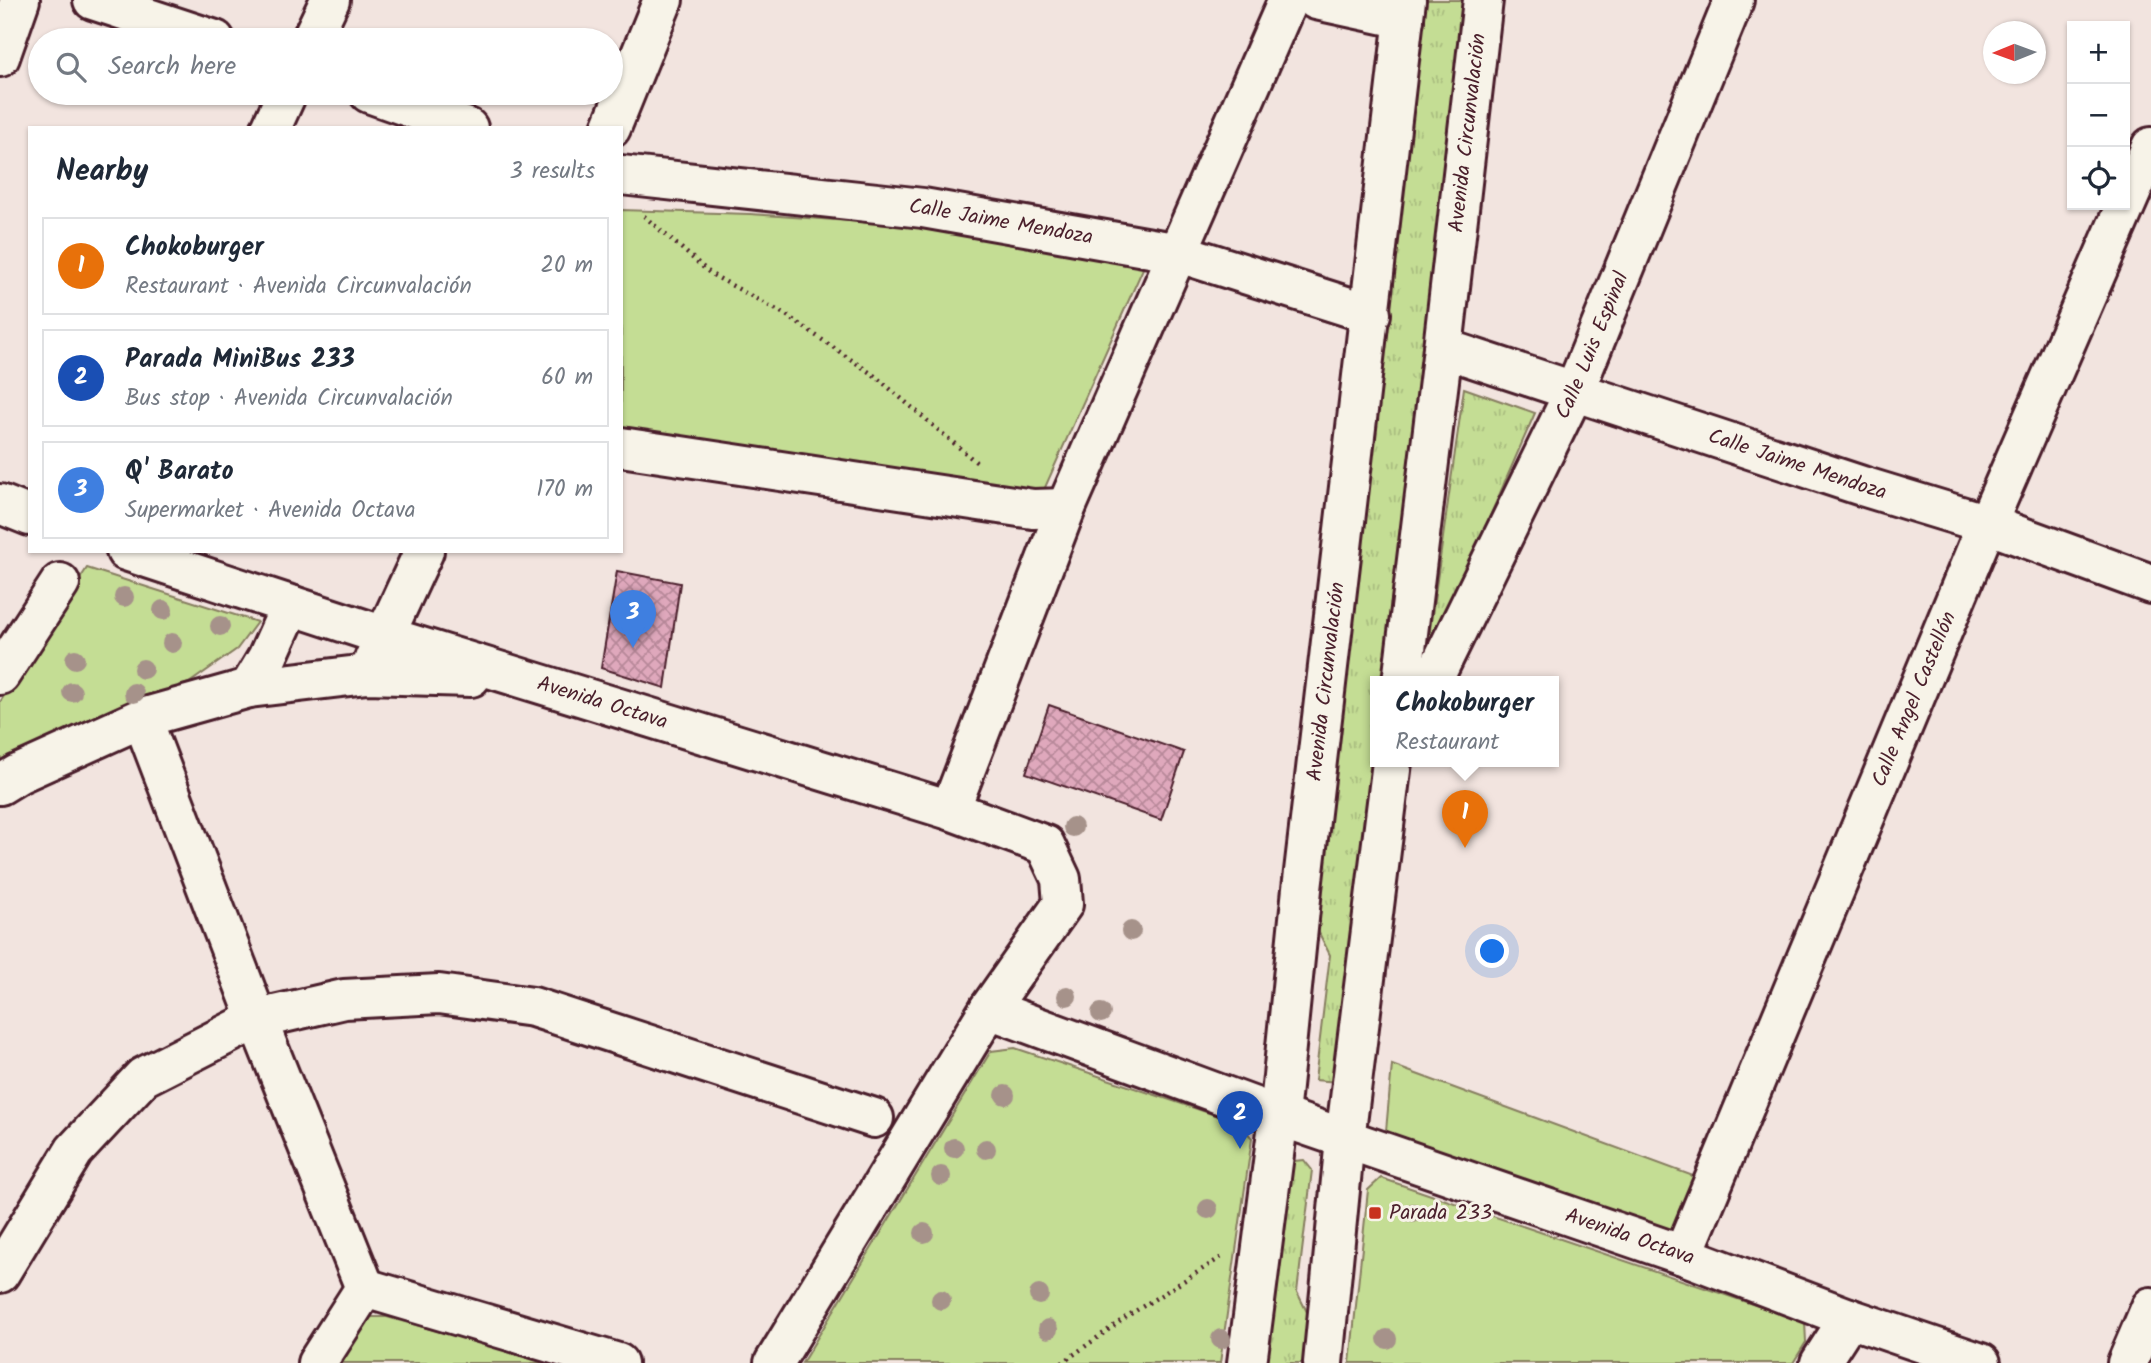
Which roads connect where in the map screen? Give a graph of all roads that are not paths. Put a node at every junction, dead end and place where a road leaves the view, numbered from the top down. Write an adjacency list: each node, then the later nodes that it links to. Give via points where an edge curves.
1 (20, 0): 12 (street)
2 (93, 0): 10 (street)
3 (330, 0): 11 (street)
4 (663, 0): 13 (street)
5 (1288, 0): 22 (street)
6 (1316, 0): 9 (street)
7 (1483, 0): 24 (street, Avenida Circunvalación)
8 (1734, 0): 25 (street, Calle Luis Espinal)
9 (1405, 10): 23 (street, Avenida Circunvalación)
10 (178, 28)
11 (317, 28)
12 (0, 57)
13 (623, 98)
14 (281, 105): 17 (street)
15 (403, 105): 18 (street)
16 (620, 105): 19 (street)
17 (272, 126)
18 (462, 126)
19 (612, 126)
20 (2151, 146): 30 (street, Calle Angel Castellón)
21 (623, 175): 22 (street, Calle Jaime Mendoza, via 923,208)
22 (1179, 253): 23 (street, Calle Jaime Mendoza); 28 (street)
23 (1371, 314): 49 (street, Avenida Circunvalación)
24 (1443, 348): 25 (street, Calle Jaime Mendoza); 39 (street, Avenida Circunvalación)
25 (1574, 392): 30 (street, Calle Jaime Mendoza); 40 (street, Calle Luis Espinal)
26 (623, 447): 28 (street, via 1033,509)
27 (0, 504): 29 (street)
28 (1066, 508): 46 (street)
29 (28, 515)
30 (1987, 524): 34 (street, Calle Jaime Mendoza); 52 (street, Calle Angel Castellón)
31 (132, 553): 35 (street, Avenida Octava)
32 (423, 553): 36 (street)
33 (60, 583): 38 (street)
34 (2151, 584)
35 (291, 605): 36 (street, Avenida Octava); 42 (street)
36 (385, 636): 37 (street); 41 (street, Avenida Octava)
37 (367, 674): 41 (street); 42 (street)
38 (0, 675)
39 (1403, 676)
40 (1435, 676)
41 (536, 682): 46 (street, Avenida Octava)
42 (249, 688): 43 (street)
43 (142, 718): 45 (street); 48 (street)
44 (1392, 767): 51 (street)
45 (0, 785)
46 (950, 810): 47 (street, Avenida Octava, via 1045,845 1061,878 1063,904)
47 (989, 1009): 49 (street, Avenida Octava); 59 (street)
48 (257, 1019): 50 (street, via 344,999 439,994 533,1007); 53 (street, via 143,1077 74,1151); 54 (street)
49 (1279, 1116): 51 (street, Avenida Octava); 60 (street, Avenida Circunvalación)
50 (874, 1118)
51 (1345, 1139): 52 (street, Avenida Octava); 61 (street)
52 (1683, 1255): 56 (street, Avenida Octava)
53 (0, 1273)
54 (365, 1288): 57 (street); 58 (street)
55 (2151, 1307): 64 (street)
56 (1849, 1318): 62 (street); 63 (street, Avenida Octava)
57 (317, 1363)
58 (618, 1363)
59 (774, 1363)
60 (1247, 1363)
61 (1323, 1363)
62 (1820, 1363)
63 (1981, 1363)
64 (2127, 1363)

